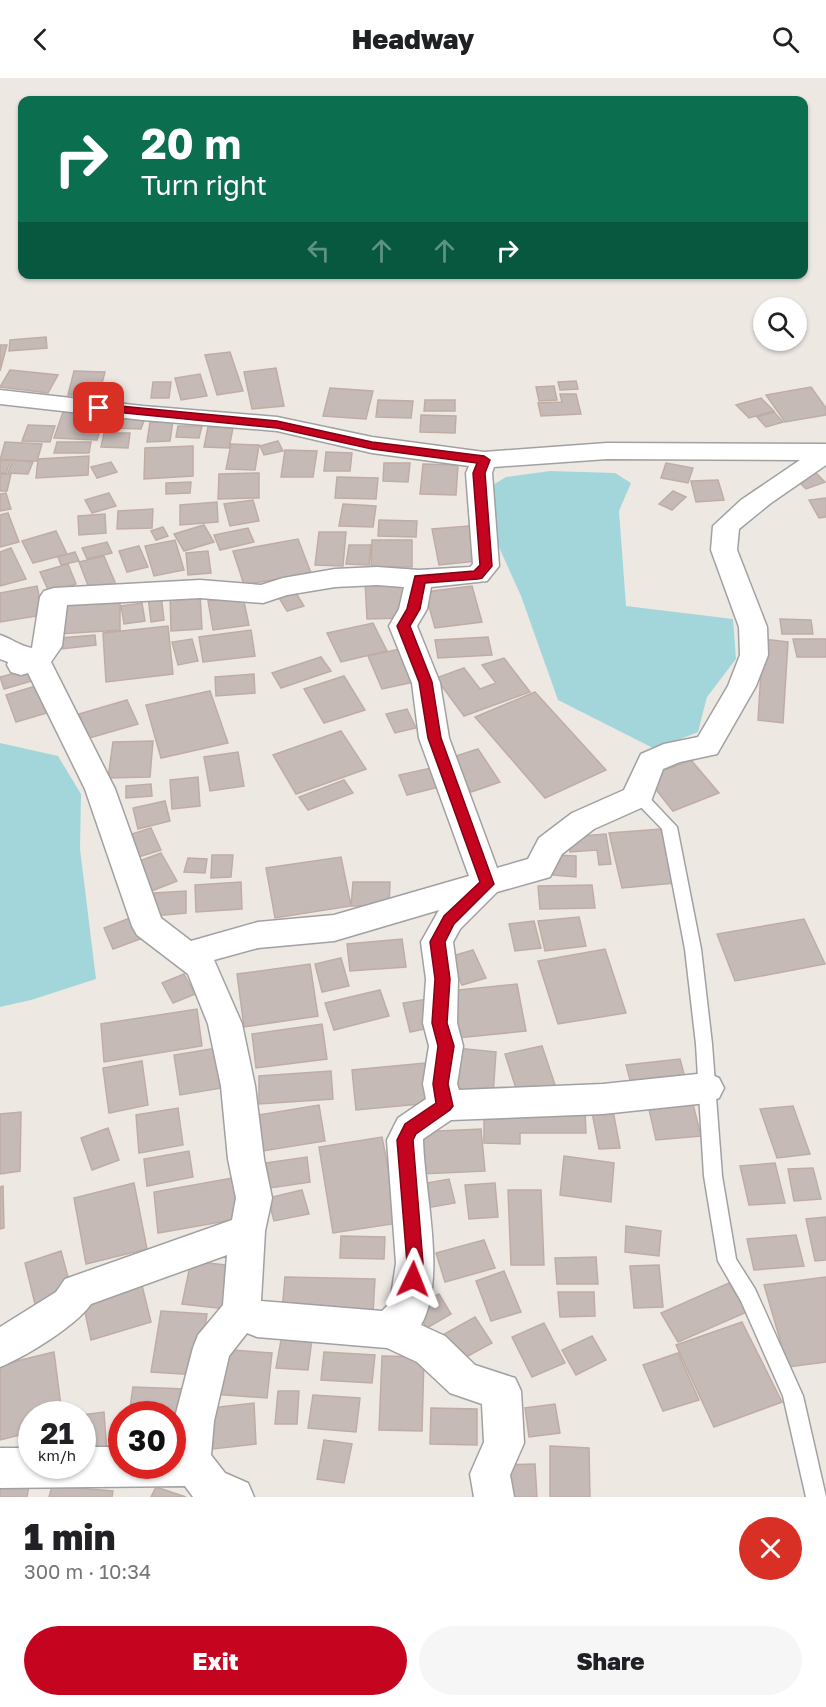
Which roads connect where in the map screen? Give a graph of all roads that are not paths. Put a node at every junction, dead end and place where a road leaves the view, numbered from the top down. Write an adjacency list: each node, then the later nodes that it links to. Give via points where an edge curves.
1 (0, 397): 3 (street, via 277,424 372,445)
2 (826, 453): 3 (street, via 607,451); 8 (street, via 726,526 724,550 753,627 754,655 742,686 707,746 675,752 651,762)
3 (484, 460): 4 (street, via 479,473 486,566 478,575)
4 (419, 579): 6 (street, via 335,578 283,586 263,594 200,589 54,597 48,646); 9 (street, via 413,609 404,626 426,682 435,738)
5 (0, 645): 6 (street)
6 (37, 662): 7 (street); 10 (street, via 100,789 148,926)
7 (0, 668)
8 (639, 796): 9 (street, via 583,821 550,846 539,868); 11 (lane, via 669,827 693,949)
9 (487, 884): 10 (street, via 334,928 258,935); 12 (street, via 449,920 437,942 442,979 440,1023 446,1046 440,1084)
10 (187, 955): 13 (street, via 201,966 225,1024 254,1198)
11 (707, 1088): 12 (street, via 603,1099); 21 (lane, via 713,1176 727,1261 748,1295 793,1396)
12 (445, 1106): 15 (street, via 410,1129 405,1140 415,1263 408,1312)
13 (247, 1231): 14 (street); 16 (street, via 78,1291 69,1304)
14 (241, 1311): 15 (street, via 257,1319); 17 (street, via 212,1348 194,1421)
15 (388, 1330): 20 (street, via 431,1348 464,1380 501,1391 504,1443 490,1474)
16 (0, 1348)
17 (194, 1466): 18 (street); 19 (street, via 211,1487)
18 (0, 1468)
19 (234, 1497)
20 (494, 1497)
21 (816, 1497)

